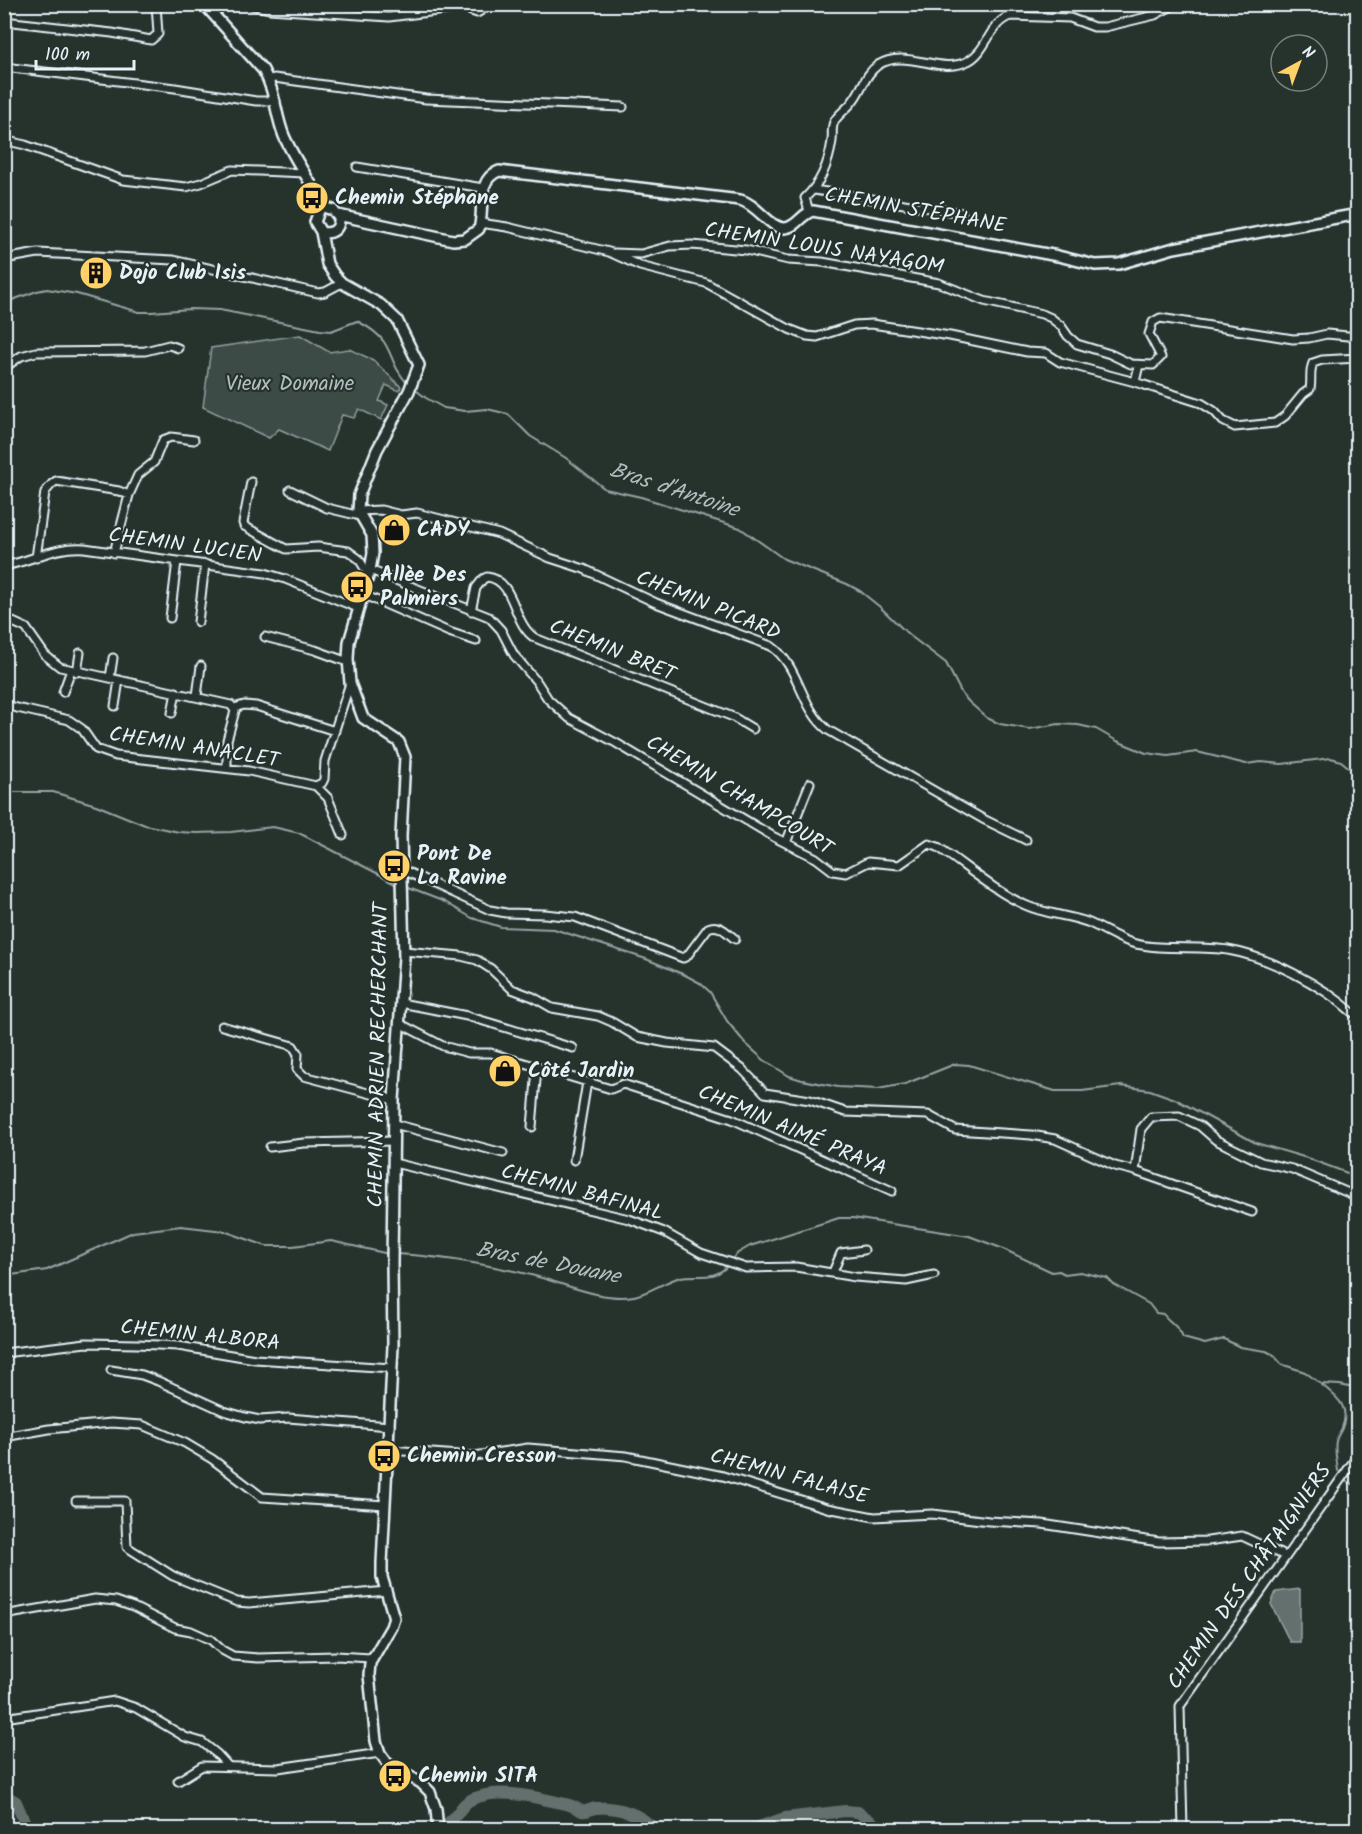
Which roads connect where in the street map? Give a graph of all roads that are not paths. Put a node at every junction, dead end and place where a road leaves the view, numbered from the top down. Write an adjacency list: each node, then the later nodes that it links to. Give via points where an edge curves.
1 (156, 4): 8 (street, via 158,34 148,41)
2 (204, 4): 10 (main road)
3 (246, 4): 7 (street)
4 (482, 4): 6 (street, via 479,13)
5 (1176, 4): 17 (street, via 1155,15 1105,27 1070,18 1011,16 1002,20 977,55 960,64 893,59 877,65 834,122 829,156)
6 (470, 6): 7 (street, via 389,17)
7 (269, 7)
8 (4, 21)
9 (4, 67): 11 (street)
10 (269, 80): 11 (main road); 12 (street, via 446,101)
11 (276, 101): 15 (main road, via 284,136)
12 (623, 107)
13 (4, 140): 15 (street, via 111,178 133,182 186,187 232,170)
14 (357, 167): 16 (street)
15 (305, 173): 18 (main road)
16 (483, 188): 19 (main road, CHEMIN STÉPHANE, via 487,179 499,171 740,200 781,228 792,226); 23 (main road)
17 (814, 190): 19 (street, via 806,198); 20 (street)
18 (323, 210): 22 (main road, via 333,210); 24 (main road, via 315,222)
19 (809, 211): 21 (main road, CHEMIN STÉPHANE, via 1095,265 1129,262 1174,248)
20 (962, 213)
21 (1358, 214)
22 (342, 219): 23 (main road, via 386,224 453,240 471,237); 24 (main road)
23 (480, 223): 25 (street)
24 (325, 236): 27 (main road, via 327,264)
25 (609, 252): 31 (street, CHEMIN LOUIS NAYAGOM, via 641,254 692,245 747,250 939,283 984,301 1051,318 1077,344); 33 (street, via 640,266 706,283 807,336 817,338 854,325 872,324 1027,352 1046,352 1060,363)
26 (4, 259): 27 (street, via 38,253 173,260 318,293)
27 (342, 283): 38 (main road, via 381,305 397,320 419,365 358,495)
28 (1358, 337): 31 (street, via 1327,334 1293,339 1160,318 1153,322 1149,334 1161,357 1153,365)
29 (178, 348): 32 (street, via 169,345 145,351 36,352 21,356)
30 (1358, 358): 33 (street, via 1313,363 1310,389 1285,416 1266,425 1235,427 1201,404)
31 (1139, 365): 33 (street)
32 (4, 368)
33 (1136, 382)
34 (194, 440): 37 (street, via 163,440 154,462 138,475)
35 (251, 482): 44 (street, via 244,526 286,549 318,547 348,551)
36 (290, 490): 38 (street, CHEMIN PICARD, via 327,508)
37 (129, 495): 39 (street); 40 (street, via 56,481 45,492)
38 (359, 514): 44 (main road, CHEMIN ADRIEN RECHERCHANT, via 372,535); 74 (street, CHEMIN PICARD, via 381,510 401,515 417,513 499,534 656,603 771,646 783,655 811,711 828,730)
39 (114, 553): 40 (street, CHEMIN LUCIEN, via 70,547); 41 (street, CHEMIN LUCIEN)
40 (36, 558): 43 (street, CHEMIN LUCIEN)
41 (177, 561): 42 (street, CHEMIN LUCIEN); 49 (street)
42 (205, 564): 46 (street, CHEMIN LUCIEN, via 265,573); 50 (street)
43 (4, 566)
44 (369, 572): 45 (main road, CHEMIN ADRIEN RECHERCHANT); 47 (street, CHEMIN CHAMPCOURT)
45 (362, 594): 46 (main road, CHEMIN ADRIEN RECHERCHANT); 52 (street)
46 (358, 608): 55 (main road, CHEMIN ADRIEN RECHERCHANT)
47 (471, 611): 68 (street, CHEMIN BRET, via 479,582 487,577 496,580 508,591 522,626 535,638 733,717); 75 (street, CHEMIN CHAMPCOURT, via 494,621 548,699 569,718)
48 (4, 618): 57 (street, via 26,628 53,662)
49 (170, 618)
50 (198, 622)
51 (265, 637): 55 (street)
52 (476, 641)
53 (80, 653): 57 (street)
54 (113, 658): 58 (street)
55 (348, 662): 60 (main road, CHEMIN ADRIEN RECHERCHANT)
56 (201, 666): 63 (street)
57 (74, 671): 58 (street); 61 (street)
58 (110, 678): 59 (street)
59 (119, 680): 62 (street); 65 (street)
60 (350, 683): 69 (street); 76 (main road, CHEMIN ADRIEN RECHERCHANT, via 363,718 403,748)
61 (63, 692)
62 (176, 692): 63 (street); 67 (street)
63 (196, 696): 66 (street)
64 (4, 705): 70 (street, CHEMIN ANACLET, via 69,720 82,729 96,749 116,756)
65 (115, 706)
66 (234, 708): 69 (street, via 256,706); 70 (street, via 227,740)
67 (172, 714)
68 (753, 729)
69 (335, 731): 72 (street, via 325,761 324,779)
70 (227, 768): 72 (street, CHEMIN ANACLET)
71 (810, 783): 75 (street)
72 (316, 786): 73 (street, via 328,798)
73 (343, 835)
74 (1026, 840)
75 (786, 843): 80 (street, CHEMIN CHAMPCOURT, via 839,873 868,862 899,865 929,844 1024,904 1084,921 1131,943 1228,950 1259,959 1322,988)
76 (401, 872): 77 (street, via 490,910 575,917 683,958 712,926); 78 (main road, CHEMIN ADRIEN RECHERCHANT)
77 (735, 939)
78 (404, 951): 79 (main road, CHEMIN ADRIEN RECHERCHANT); 94 (street, via 477,960 512,989 552,1008 598,1016 637,1036 714,1048 765,1093 810,1100 845,1112 928,1115 956,1130 1055,1139 1114,1166)
79 (401, 1003): 81 (main road, CHEMIN ADRIEN RECHERCHANT); 83 (street, via 467,1016)
80 (1358, 1014)
81 (399, 1023): 84 (street, CHEMIN AIMÉ PRAYA, via 442,1046 469,1053 491,1053); 86 (main road, CHEMIN ADRIEN RECHERCHANT)
82 (222, 1026): 86 (street, via 292,1046 298,1054 297,1069 304,1076)
83 (573, 1048)
84 (537, 1068): 85 (street, CHEMIN AIMÉ PRAYA); 88 (street)
85 (587, 1082): 92 (street); 95 (street, CHEMIN AIMÉ PRAYA, via 611,1089 622,1084 732,1119)
86 (394, 1100): 87 (main road, CHEMIN ADRIEN RECHERCHANT)
87 (394, 1124): 89 (main road, CHEMIN ADRIEN RECHERCHANT); 91 (street)
88 (532, 1127)
89 (394, 1141): 90 (street); 93 (main road, CHEMIN ADRIEN RECHERCHANT)
90 (270, 1147)
91 (503, 1153)
92 (574, 1160)
93 (394, 1162): 99 (street, CHEMIN BAFINAL, via 629,1219 735,1266); 102 (main road, CHEMIN ADRIEN RECHERCHANT)
94 (1136, 1171): 96 (street, via 1141,1129 1151,1117 1179,1116 1261,1162 1292,1169); 97 (street)
95 (892, 1191)
96 (1358, 1197)
97 (1252, 1212)
98 (864, 1250): 99 (street, via 841,1253)
99 (833, 1272): 100 (street, CHEMIN BAFINAL, via 906,1281)
100 (934, 1275)
101 (4, 1353): 102 (street, CHEMIN ALBORA, via 86,1343 137,1344 178,1346 255,1359)
102 (392, 1368): 104 (main road, CHEMIN ADRIEN RECHERCHANT)
103 (111, 1370): 104 (street, via 142,1375 245,1417)
104 (390, 1426): 106 (main road, CHEMIN ADRIEN RECHERCHANT)
105 (4, 1437): 109 (street, via 111,1423 142,1425 212,1459 262,1497)
106 (389, 1450): 109 (main road, CHEMIN ADRIEN RECHERCHANT); 110 (street, CHEMIN FALAISE, via 474,1456 528,1448 626,1456 723,1476 827,1508 874,1517 932,1514 1042,1524 1159,1542 1242,1536)
107 (1358, 1455): 110 (street, CHEMIN DES CHÂTAIGNIERS)
108 (76, 1501): 111 (street, via 125,1500 127,1547 173,1576 237,1602)
109 (385, 1505): 111 (main road, CHEMIN ADRIEN RECHERCHANT, via 382,1577)
110 (1285, 1556): 119 (street, CHEMIN DES CHÂTAIGNIERS, via 1180,1706)
111 (387, 1591): 113 (main road, CHEMIN ADRIEN RECHERCHANT, via 394,1618)
112 (4, 1615): 113 (street, via 95,1599 116,1601 211,1640 233,1656)
113 (371, 1658): 115 (main road, via 374,1729)
114 (4, 1718): 116 (street, via 115,1701 202,1742)
115 (380, 1753): 116 (street, via 278,1768); 118 (main road, via 388,1764 425,1786 432,1795)
116 (228, 1766): 117 (street, via 202,1766)
117 (178, 1781)
118 (438, 1830)
119 (1184, 1830)

